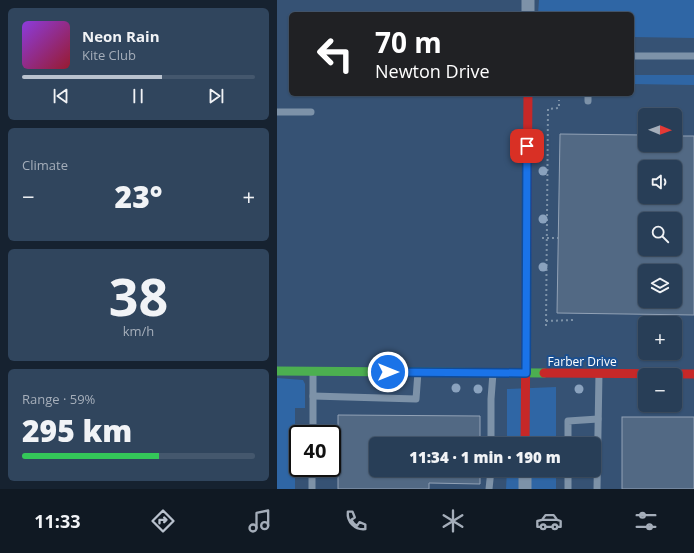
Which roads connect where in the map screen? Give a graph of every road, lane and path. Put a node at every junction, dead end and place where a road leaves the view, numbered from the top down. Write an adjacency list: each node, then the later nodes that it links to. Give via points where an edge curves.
1 (528, 0): 2 (street)
2 (528, 12)
3 (634, 56): 4 (lane)
4 (694, 56)
5 (528, 96): 16 (street)
6 (559, 100): 10 (path, via 559,108 548,108)
7 (277, 112): 8 (lane)
8 (311, 112)
9 (573, 320): 10 (path)
10 (546, 321): 11 (path)
11 (546, 326)
12 (277, 371): 13 (street, Farber Drive)
13 (313, 371): 14 (street, Farber Drive); 19 (lane)
14 (418, 372): 15 (street, Farber Drive); 19 (lane, via 416,399)
15 (493, 372): 16 (street, Farber Drive); 22 (lane)
16 (526, 373): 17 (street, Farber Drive); 23 (street)
17 (599, 373): 18 (street, Farber Drive); 20 (lane)
18 (694, 374)
19 (313, 396): 21 (lane)
20 (598, 419): 24 (lane, via 568,421); 33 (lane)
21 (313, 425)
22 (491, 437)
23 (525, 437)
24 (568, 437)
25 (312, 477): 29 (lane)
26 (490, 477): 30 (lane)
27 (525, 477): 31 (street)
28 (568, 477): 32 (lane)
29 (312, 489)
30 (489, 489)
31 (525, 489)
32 (568, 489)
33 (597, 489)

